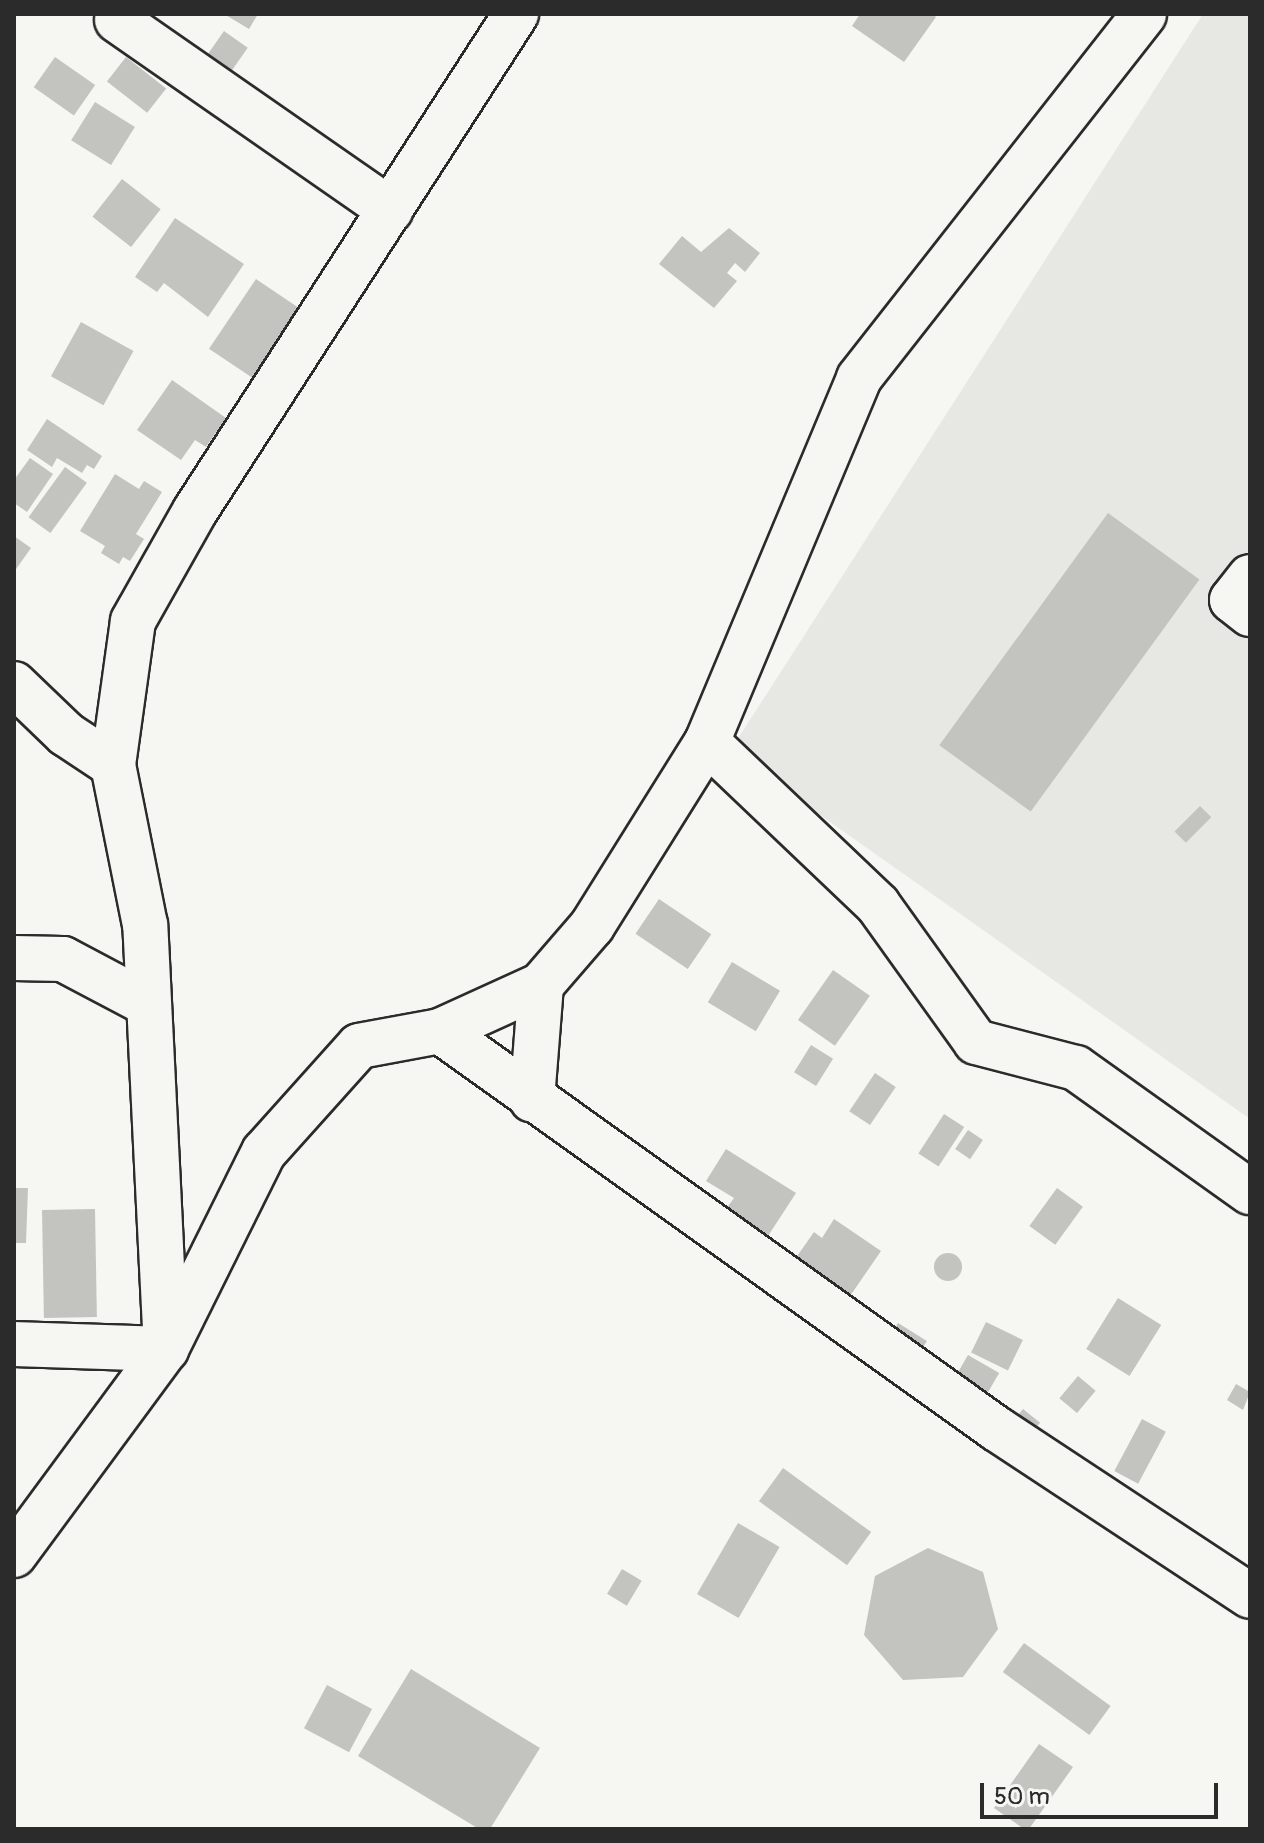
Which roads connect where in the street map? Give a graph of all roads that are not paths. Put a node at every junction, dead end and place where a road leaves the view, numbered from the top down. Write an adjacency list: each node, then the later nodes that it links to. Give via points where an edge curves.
1 (516, 14): 4 (street)
2 (1144, 14): 8 (street, via 859,378)
3 (117, 20): 4 (street)
4 (390, 210): 9 (street, via 195,511 133,621)
5 (1250, 577): 6 (street, via 1232,600)
6 (1250, 614)
7 (14, 684): 9 (street, via 66,734)
8 (707, 742): 11 (street, via 592,926); 15 (street, via 878,905 976,1042 1076,1068)
9 (113, 765): 12 (street, via 145,925)
10 (14, 958): 12 (street, via 63,959)
11 (541, 985): 13 (street); 14 (street)
12 (148, 1004): 17 (street)
13 (440, 1031): 14 (street); 17 (street, via 359,1046 264,1152)
14 (532, 1100): 19 (street, via 997,1429)
15 (1250, 1192)
16 (14, 1344): 17 (street)
17 (166, 1349): 18 (street)
18 (14, 1555)
19 (1250, 1596)

